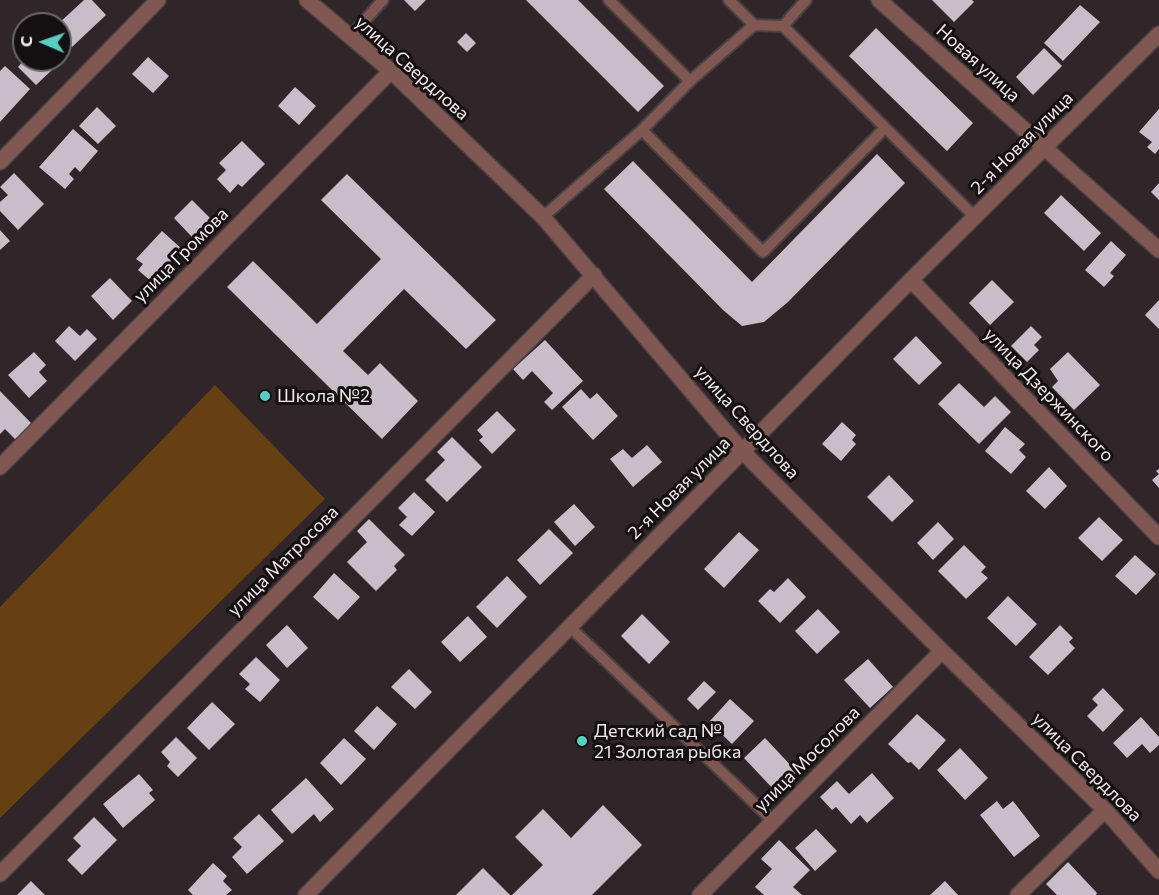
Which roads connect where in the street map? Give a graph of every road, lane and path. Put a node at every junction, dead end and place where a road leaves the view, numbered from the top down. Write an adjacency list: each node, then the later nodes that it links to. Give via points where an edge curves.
1 (158, 0): 17 (street)
2 (307, 0): 11 (street, улица Свердлова)
3 (383, 0): 11 (lane)
4 (609, 0): 13 (lane)
5 (729, 0): 8 (lane)
6 (806, 0): 9 (lane)
7 (879, 0): 16 (street, Новая улица)
8 (753, 25): 9 (lane); 13 (lane)
9 (783, 26): 14 (lane)
10 (1159, 34): 16 (street, 2-я Новая улица)
11 (350, 37): 12 (street, улица Свердлова)
12 (391, 71): 18 (street, улица Свердлова); 24 (street, улица Громова)
13 (690, 81): 15 (lane)
14 (885, 128): 15 (lane, via 763,252); 19 (lane)
15 (642, 130): 18 (lane)
16 (1043, 148): 19 (street, 2-я Новая улица); 20 (street, Новая улица)
17 (0, 162)
18 (543, 217): 21 (street, улица Свердлова)
19 (975, 217): 22 (street, 2-я Новая улица)
20 (1159, 250)
21 (594, 274): 23 (street, улица Свердлова); 31 (street, улица Матросова)
22 (911, 280): 23 (street, 2-я Новая улица); 25 (street, улица Дзержинского)
23 (743, 452): 26 (street, 2-я Новая улица); 27 (street, улица Свердлова)
24 (0, 467)
25 (1159, 537)
26 (570, 627): 29 (lane); 32 (street, 2-я Новая улица)
27 (942, 651): 28 (street, улица Свердлова); 29 (street, улица Мосолова)
28 (1105, 810): 30 (street, улица Свердлова); 34 (street)
29 (773, 821): 33 (street, улица Мосолова)
30 (1159, 871)
31 (0, 874)
32 (306, 895)
33 (700, 895)
34 (1018, 895)

